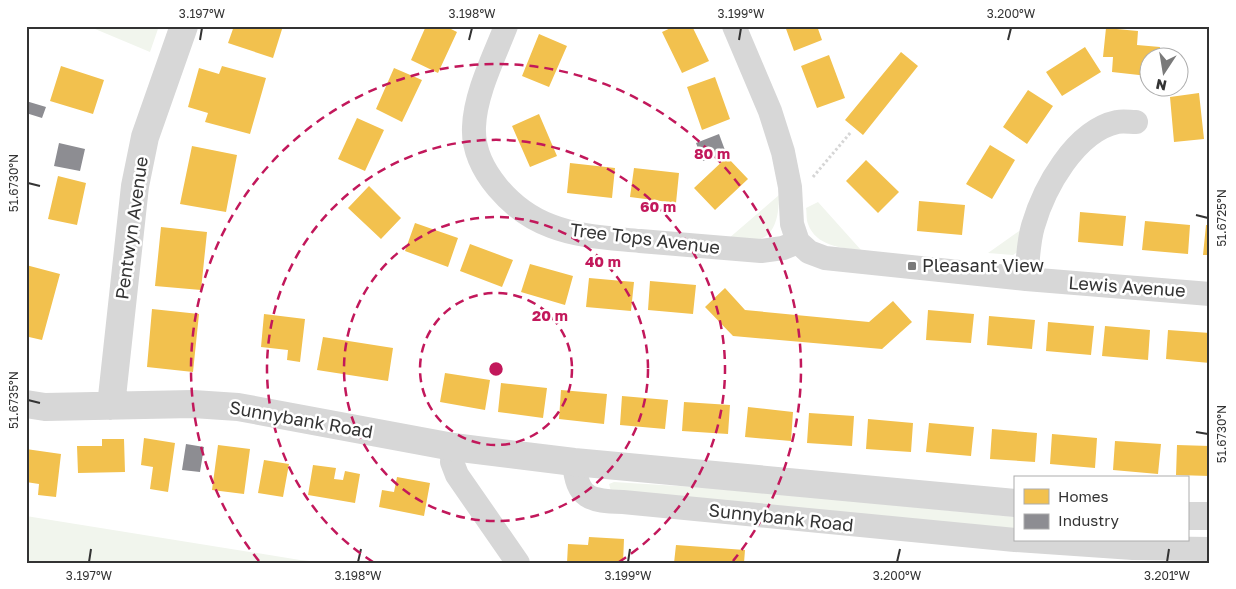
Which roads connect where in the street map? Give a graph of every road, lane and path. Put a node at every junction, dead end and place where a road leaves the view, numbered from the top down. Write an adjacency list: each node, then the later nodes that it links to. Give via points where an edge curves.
1 (184, 26): 11 (street, Pentwyn Avenue, via 145,137 135,186)
2 (506, 26): 7 (street, Tree Tops Avenue, via 476,105 474,128 476,148 489,178 518,208 550,226 585,235 761,251)
3 (734, 26): 7 (street, via 770,111 783,152 790,187 792,224)
4 (1136, 122): 8 (street, via 1117,122 1093,132 1072,150 1044,195 1032,226)
5 (851, 132): 6 (path)
6 (809, 181)
7 (798, 242): 8 (street, Lewis Avenue, via 809,252 825,258)
8 (1026, 279): 9 (street, Lewis Avenue)
9 (1210, 294)
10 (26, 404): 11 (street, Sunnybank Road, via 45,407)
11 (111, 406): 12 (street, Sunnybank Road, via 193,404 238,407)
12 (453, 447): 13 (street, Sunnybank Road); 20 (street, via 452,462 457,475)
13 (574, 462): 14 (street, Sunnybank Road); 17 (street, Sunnybank Road, via 575,478 584,494 598,502)
14 (1014, 503)
15 (1188, 516): 16 (street)
16 (1210, 516)
17 (1014, 540)
18 (1044, 542): 19 (street, Sunnybank Road)
19 (1210, 549)
20 (518, 563)

